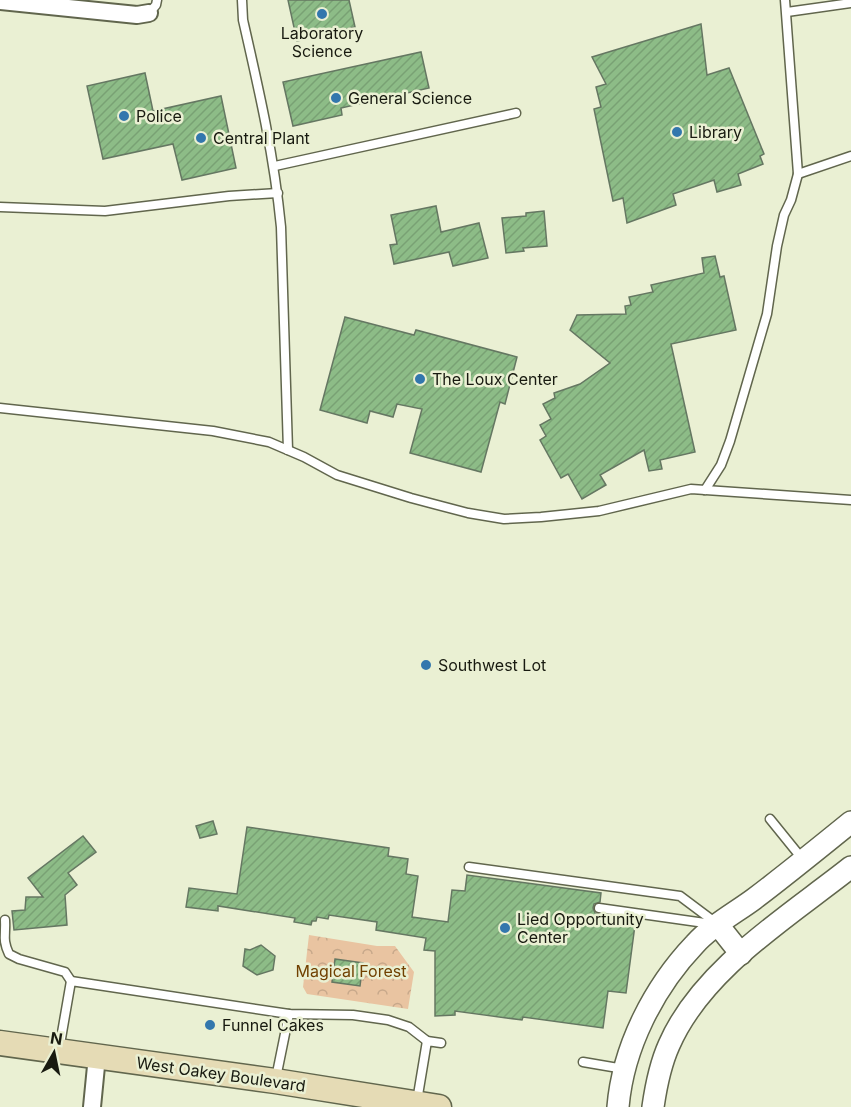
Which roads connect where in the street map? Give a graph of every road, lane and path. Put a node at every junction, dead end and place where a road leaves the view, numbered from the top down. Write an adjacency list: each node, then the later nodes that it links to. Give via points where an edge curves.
1 (242, 0): 9 (lane)
2 (785, 0): 6 (lane)
3 (0, 2): 5 (street, via 137,15)
4 (851, 3): 6 (lane)
5 (153, 6)
6 (787, 12): 10 (lane)
7 (516, 113): 9 (lane)
8 (851, 156): 10 (lane)
9 (275, 166): 11 (lane)
10 (798, 174): 15 (lane, via 777,246 767,314 730,441)
11 (278, 193): 12 (lane, via 105,211); 14 (lane)
12 (0, 207)
13 (0, 408): 14 (lane, via 213,431 269,442)
14 (288, 450): 15 (lane, via 337,475 411,498 504,519 598,511 691,489)
15 (705, 490): 16 (lane)
16 (851, 500)
17 (770, 819): 19 (lane)
18 (851, 822): 19 (street)
19 (804, 861): 24 (street)
20 (469, 867): 24 (lane, via 680,896)
21 (851, 867): 25 (street)
22 (599, 908): 24 (lane)
23 (5, 920): 26 (lane, via 3,938 9,954 65,972)
24 (718, 926): 25 (street); 34 (street, via 697,942 669,974 631,1046)
25 (741, 954): 39 (street, via 705,987 680,1022 658,1075)
26 (71, 981): 27 (lane); 31 (lane)
27 (289, 1014): 28 (lane, via 388,1020 409,1027); 35 (lane)
28 (427, 1041): 30 (lane); 36 (lane)
29 (1, 1042): 31 (main road, West Oakey Boulevard)
30 (441, 1043)
31 (59, 1050): 32 (main road, West Oakey Boulevard)
32 (97, 1056): 35 (main road, West Oakey Boulevard); 37 (street)
33 (583, 1062): 34 (lane)
34 (624, 1069): 38 (street)
35 (275, 1081): 36 (main road, West Oakey Boulevard)
36 (427, 1105)
37 (92, 1107)
38 (618, 1107)
39 (652, 1107)

